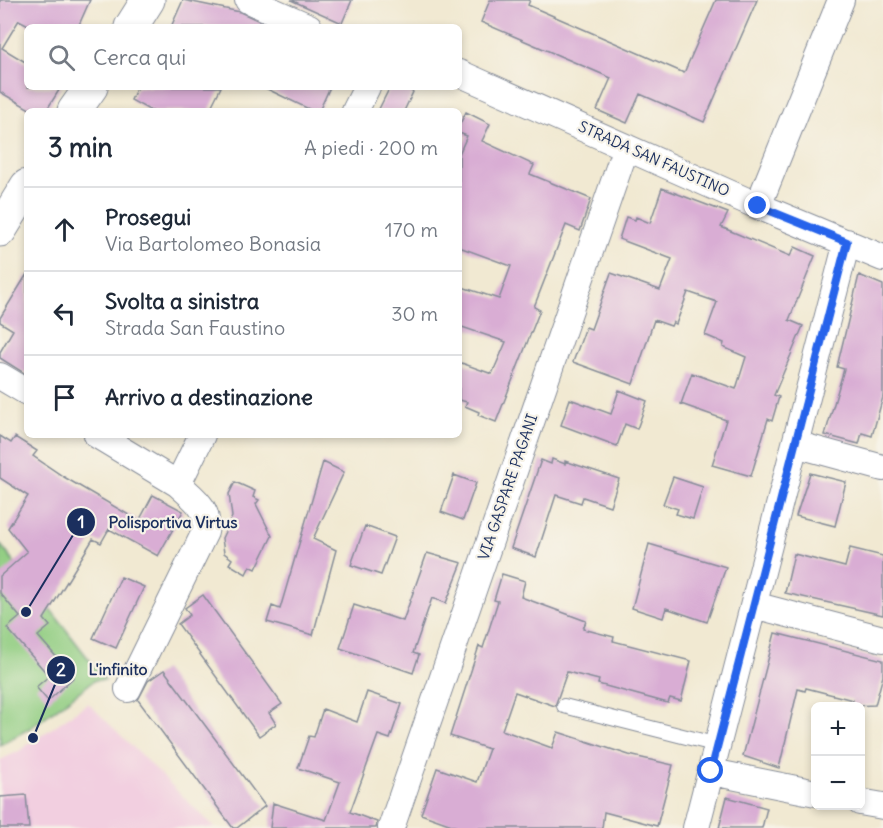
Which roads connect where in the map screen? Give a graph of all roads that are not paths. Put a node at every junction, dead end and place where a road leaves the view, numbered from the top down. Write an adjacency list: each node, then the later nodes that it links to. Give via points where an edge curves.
1 (148, 0): 4 (street)
2 (248, 0): 5 (street)
3 (841, 0): 13 (street)
4 (133, 24)
5 (302, 24)
6 (462, 74): 11 (street, STRADA SAN FAUSTINO)
7 (89, 90): 9 (street)
8 (366, 90): 10 (street)
9 (77, 108)
10 (356, 108)
11 (626, 147): 13 (street, STRADA SAN FAUSTINO); 33 (street, VIA GASPARE PAGANI)
12 (24, 191): 14 (street)
13 (758, 206): 15 (street, STRADA SAN FAUSTINO)
14 (0, 230)
15 (847, 242): 16 (street, STRADA SAN FAUSTINO); 21 (street)
16 (883, 258)
17 (0, 376): 18 (street)
18 (24, 390)
19 (102, 438): 23 (street)
20 (201, 438): 23 (street)
21 (795, 444): 22 (street); 24 (street)
22 (883, 468)
23 (178, 484): 26 (street, via 204,508 207,523)
24 (754, 605): 25 (street); 28 (street)
25 (883, 639)
26 (128, 688)
27 (564, 706): 28 (lane)
28 (718, 745): 29 (street)
29 (711, 771): 30 (street); 34 (street)
30 (811, 792)
31 (865, 803): 32 (street)
32 (883, 807)
33 (391, 828)
34 (696, 828)

